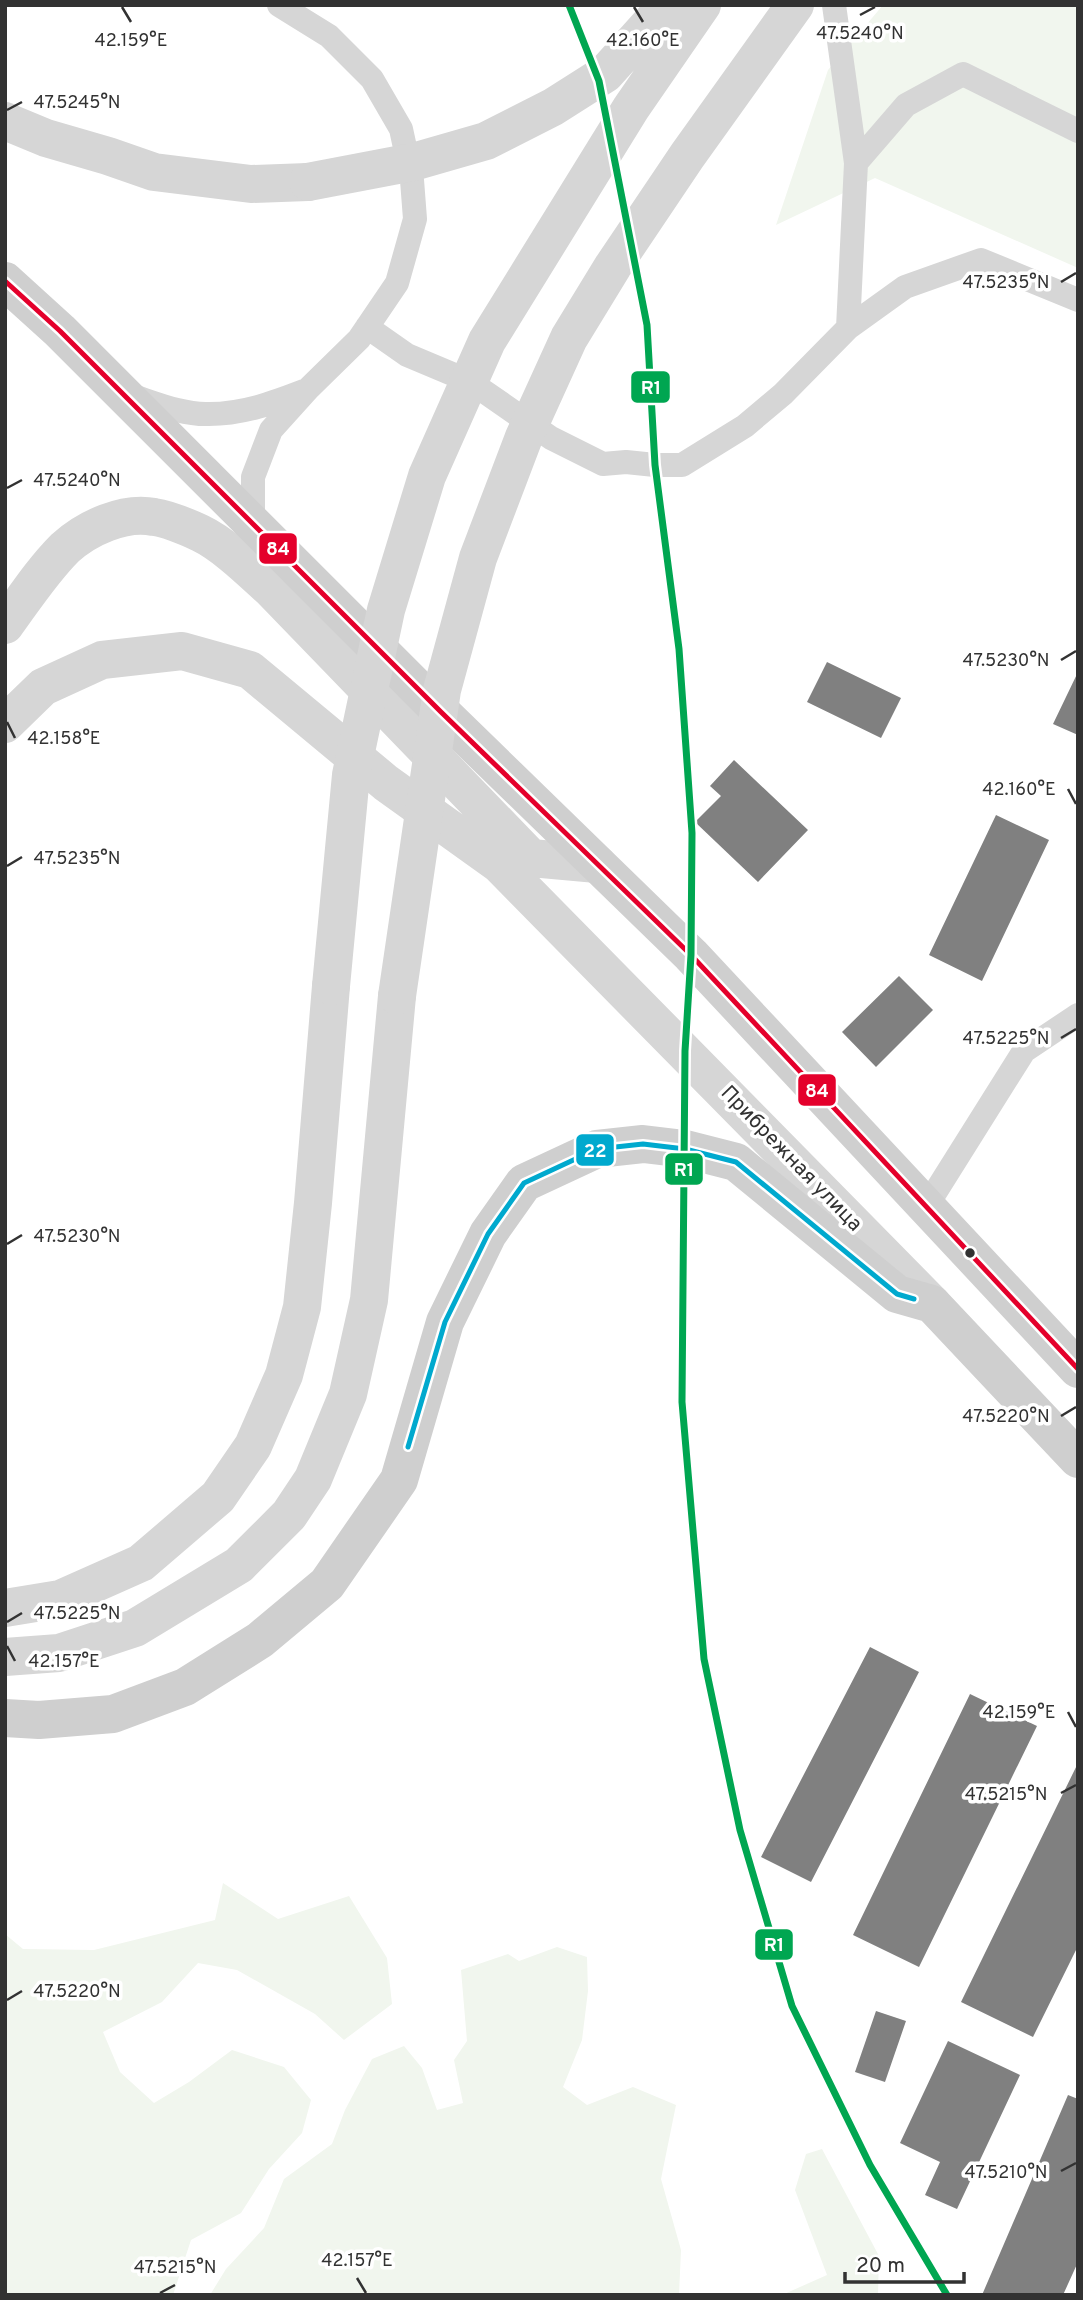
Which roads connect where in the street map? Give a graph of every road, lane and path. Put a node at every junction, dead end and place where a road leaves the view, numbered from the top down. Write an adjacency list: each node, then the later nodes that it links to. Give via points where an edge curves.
1 (279, 5): 11 (lane, via 329,36 372,79 401,129 415,219 397,283)
2 (667, 5): 6 (street, bridge, via 605,74 486,141 413,162 308,182 251,184 155,172)
3 (702, 5): 24 (street, bridge, via 631,108 487,341 427,476 386,610 351,775 302,1307 284,1375 253,1446 218,1497 141,1563 60,1599)
4 (795, 5): 25 (street, bridge, via 687,156 569,338 478,558 442,690 397,996 369,1300 348,1394 313,1479 289,1515 239,1565 135,1628 59,1653)
5 (834, 5): 8 (lane)
6 (5, 121)
7 (1078, 131): 8 (lane, via 963,74 906,105)
8 (856, 163): 12 (lane)
9 (5, 281): 14 (main road)
10 (1078, 300): 12 (lane, via 981,260 905,287)
11 (367, 327): 12 (lane, via 407,355 457,376 551,438 603,464 655,465 682,465 746,426); 13 (lane)
12 (848, 328)
13 (308, 389): 14 (lane, via 262,407 208,414 169,408); 15 (lane, via 271,430 253,477)
14 (120, 391): 15 (main road)
15 (253, 524): 18 (main road)
16 (5, 625): 18 (street, via 44,571 89,529 120,518 153,516 202,534 272,590 531,858)
17 (5, 724): 21 (street, Прибрежная улица, via 43,687 102,660 181,651 250,670 386,783 499,864)
18 (597, 864): 20 (main road, via 691,955)
19 (1078, 1015): 20 (lane, via 1024,1051)
20 (926, 1207): 22 (main road)
21 (932, 1304): 23 (main road, Прибрежная улица); 26 (main road, via 897,1294 736,1162 643,1144 597,1149 524,1183 488,1234 445,1322 398,1480 327,1584 260,1640 184,1687 113,1714)
22 (1078, 1370)
23 (1078, 1459)
24 (5, 1608)
25 (5, 1657)
26 (5, 1718)

